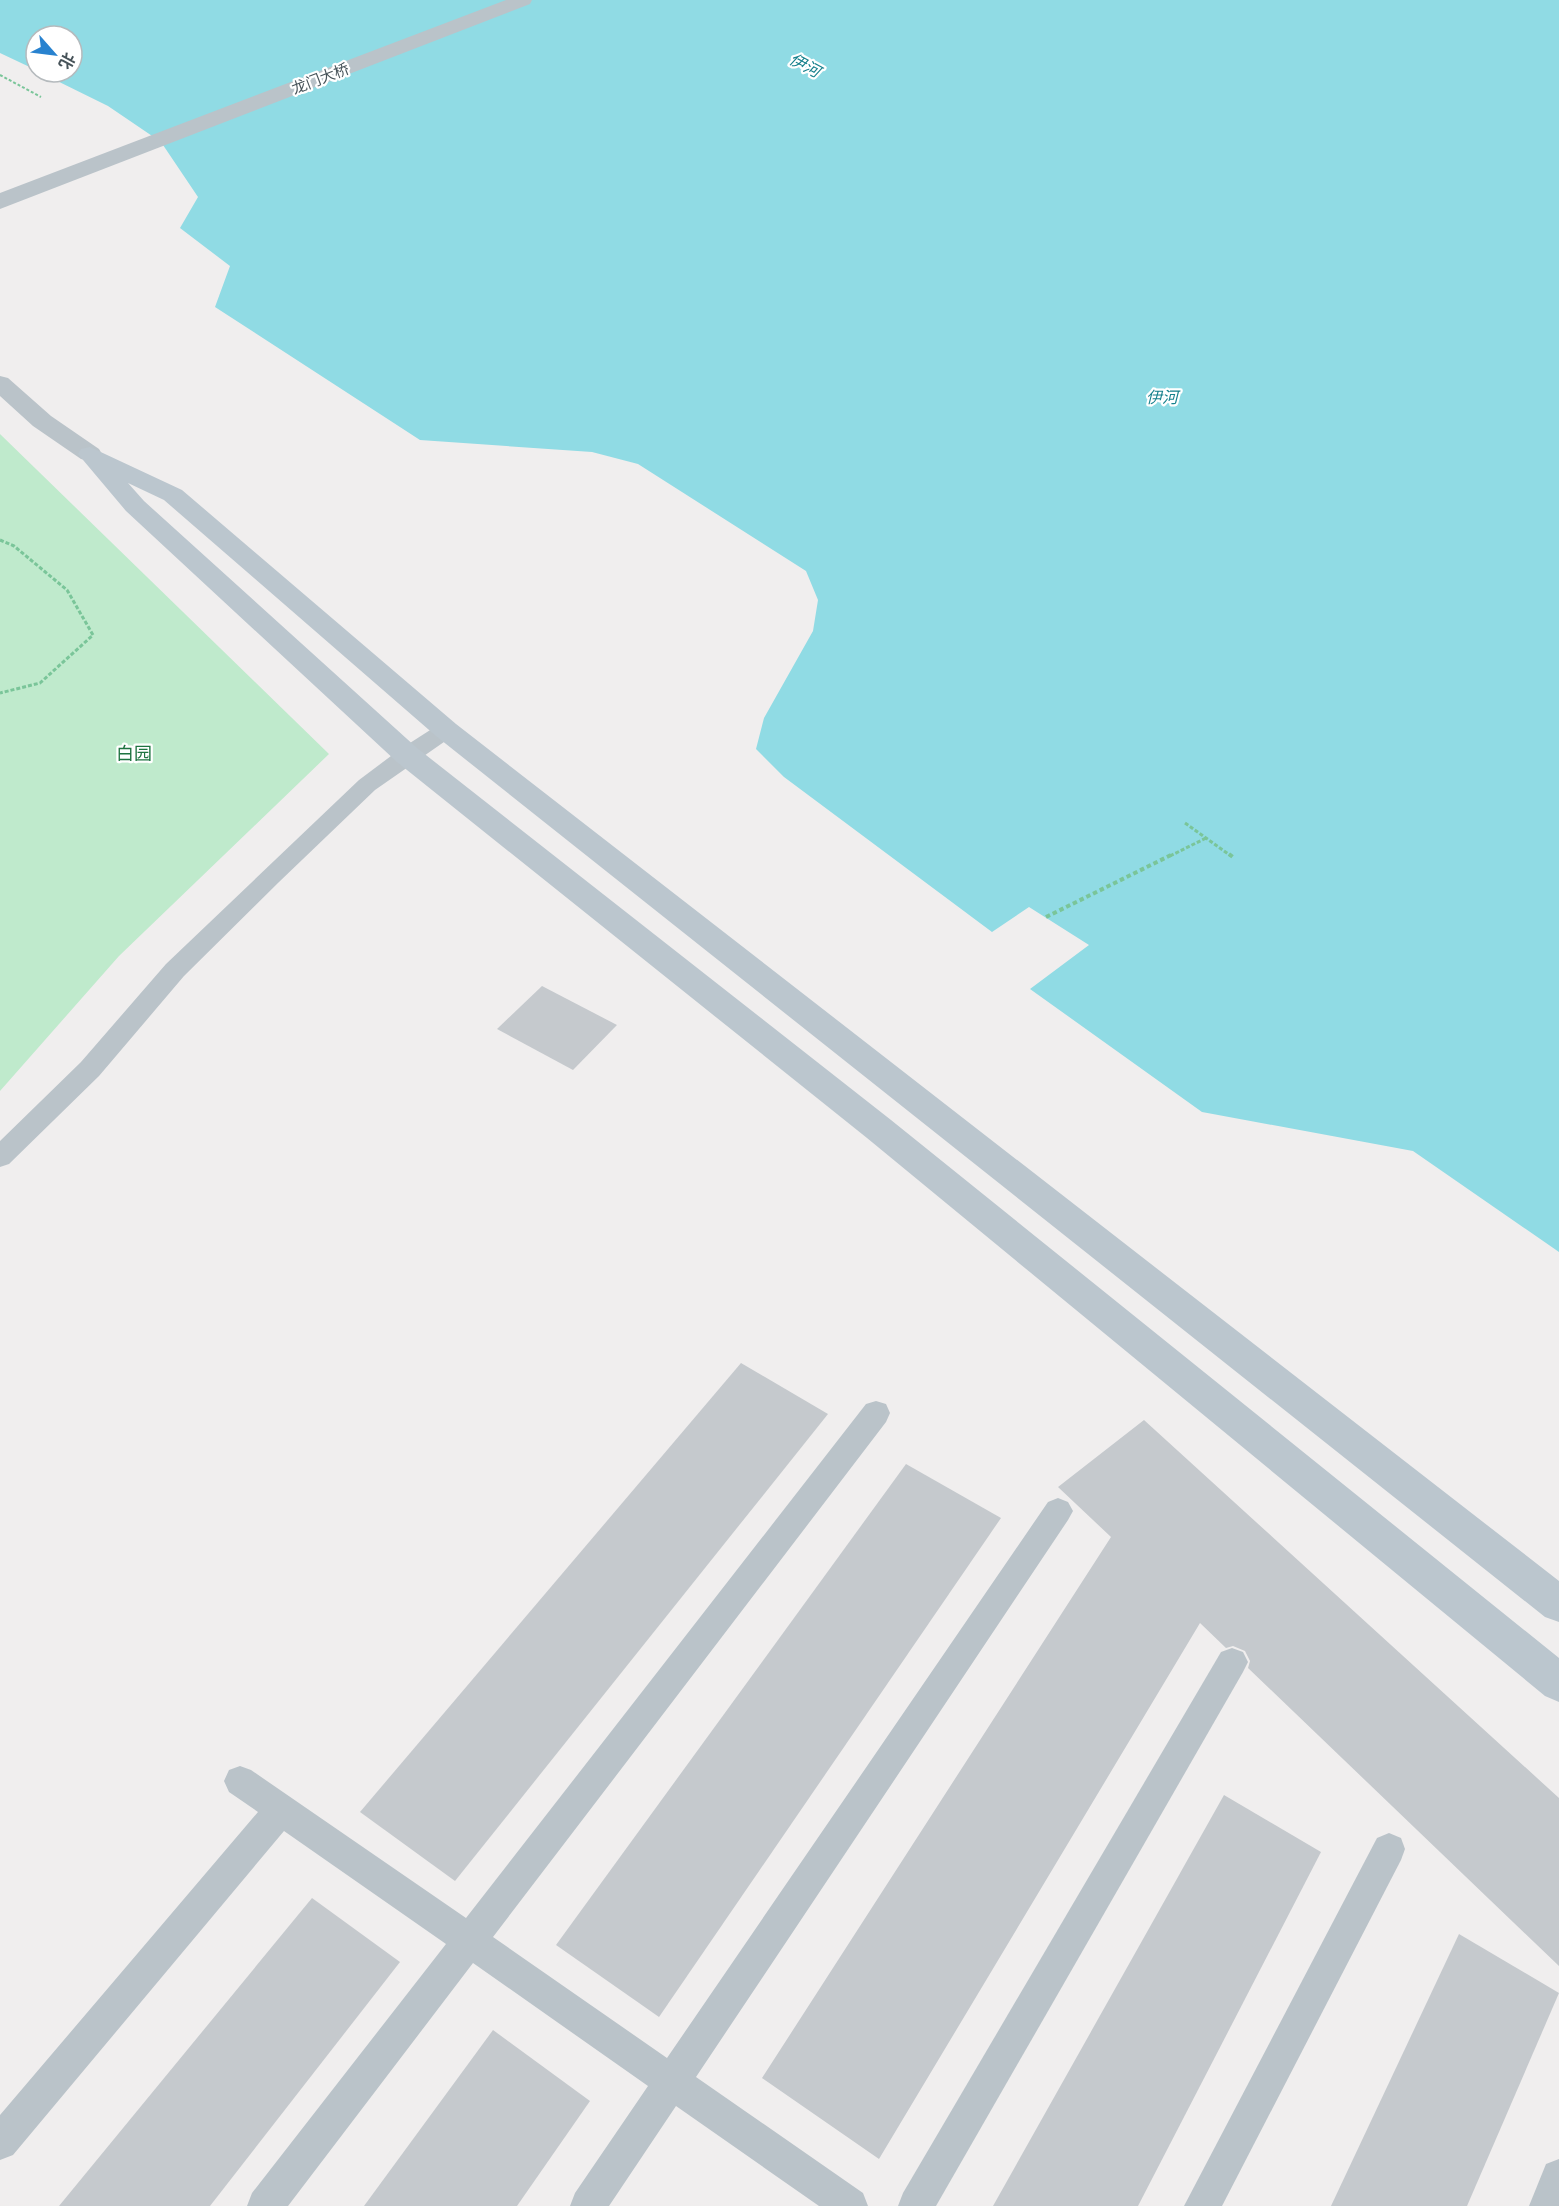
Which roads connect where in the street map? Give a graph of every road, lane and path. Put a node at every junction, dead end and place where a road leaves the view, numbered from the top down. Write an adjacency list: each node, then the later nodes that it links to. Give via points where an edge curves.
1 (523, 0): 4 (street, 龙门大桥)
2 (0, 75): 3 (path)
3 (41, 97)
4 (2, 201)
5 (0, 383): 6 (street, via 42,421)
6 (90, 454): 9 (main road, via 173,495); 10 (main road, via 135,506)
7 (0, 540): 8 (path, via 14,546 67,590 93,635 40,683)
8 (0, 693)
9 (446, 730): 10 (lane); 18 (main road)
10 (406, 755): 15 (lane, via 367,785 191,954 90,1069); 20 (main road, via 879,1129)
11 (1185, 823): 12 (path)
12 (1206, 838): 13 (path); 14 (path)
13 (1234, 858)
14 (1046, 917)
15 (0, 1157)
16 (876, 1413): 24 (lane)
17 (1058, 1511): 25 (lane)
18 (1559, 1604)
19 (1232, 1662): 31 (lane)
20 (1559, 1683)
21 (240, 1781): 22 (lane)
22 (281, 1810): 24 (lane); 26 (lane)
23 (1389, 1849): 32 (lane)
24 (470, 1941): 25 (lane); 28 (lane)
25 (671, 2082): 29 (lane); 30 (lane)
26 (0, 2142)
27 (1559, 2177): 33 (lane)
28 (265, 2206)
29 (588, 2206)
30 (850, 2206)
31 (916, 2206)
32 (1202, 2206)
33 (1547, 2206)

